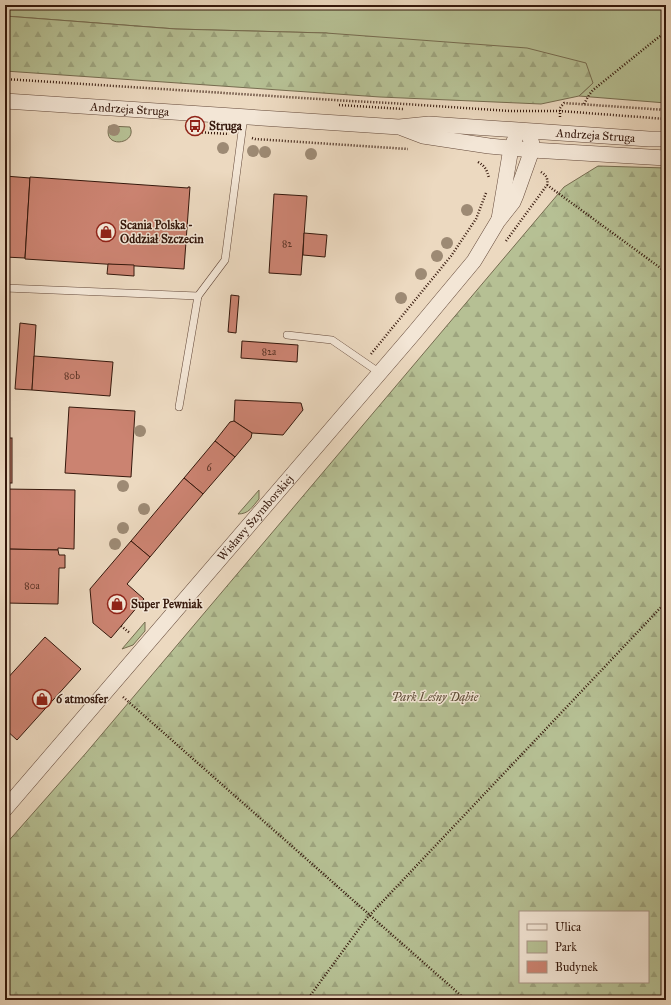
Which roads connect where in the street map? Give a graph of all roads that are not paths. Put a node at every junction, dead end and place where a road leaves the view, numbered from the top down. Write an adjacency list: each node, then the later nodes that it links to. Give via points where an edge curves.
1 (5, 101): 2 (street, Andrzeja Struga)
2 (244, 116): 3 (street, Andrzeja Struga); 11 (lane, via 225,260)
3 (399, 127): 4 (street, Andrzeja Struga, via 429,124); 6 (street, Andrzeja Struga, via 423,136)
4 (525, 131): 5 (street, Andrzeja Struga); 6 (street, via 516,138); 7 (street, via 531,139)
5 (666, 139)
6 (511, 148): 7 (street, Andrzeja Struga); 9 (street, Wisławy Szymborskiej)
7 (532, 150): 8 (street, Andrzeja Struga); 9 (street, Wisławy Szymborskiej, via 513,202)
8 (666, 158)
9 (498, 221): 13 (street, Wisławy Szymborskiej, via 474,261)
10 (5, 288): 11 (lane)
11 (198, 296): 14 (lane)
12 (287, 336): 13 (lane, via 332,340)
13 (380, 373): 15 (street, Wisławy Szymborskiej)
14 (179, 407)
15 (5, 809)

